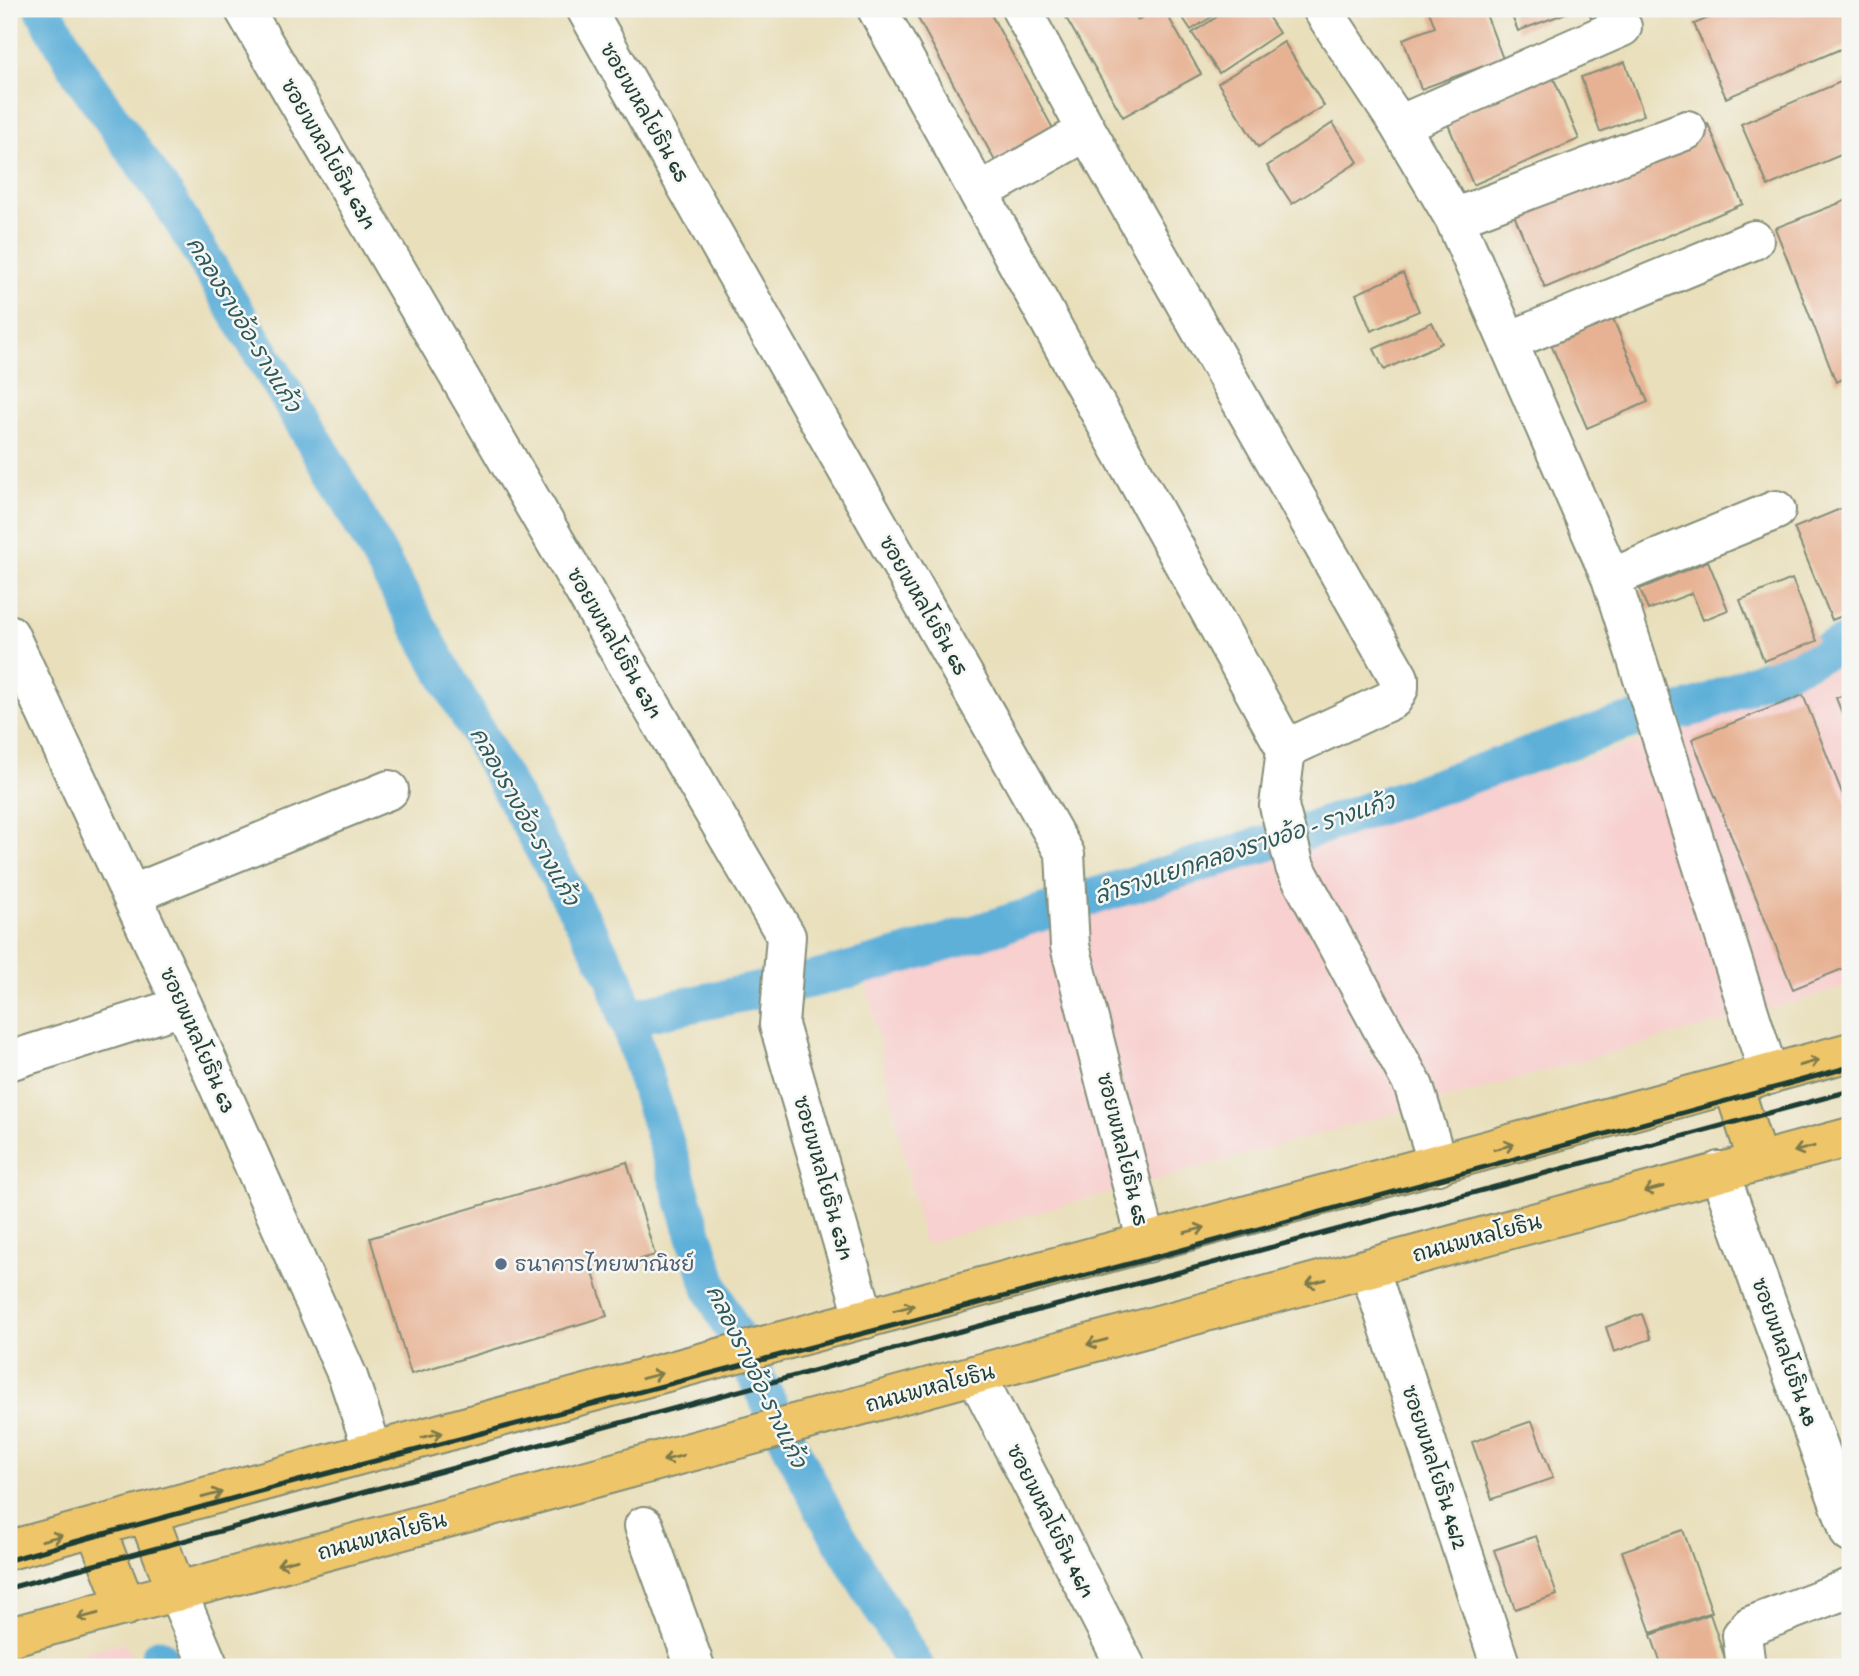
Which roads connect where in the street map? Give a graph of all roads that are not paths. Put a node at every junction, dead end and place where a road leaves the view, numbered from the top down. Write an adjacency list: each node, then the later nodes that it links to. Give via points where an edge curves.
1 (244, 9): 31 (street, ซอยพหลโยธิน 63/1, via 786,936 779,1024)
2 (586, 9): 29 (street, ซอยพหลโยธิน 65, via 1065,854 1070,946)
3 (877, 9): 10 (street)
4 (1021, 9): 9 (street)
5 (1322, 9): 7 (street)
6 (1622, 27): 7 (street)
7 (1399, 125): 11 (street)
8 (1687, 130): 11 (street)
9 (1087, 131): 10 (street); 17 (street, via 1399,678 1393,699)
10 (980, 192): 17 (street)
11 (1454, 218): 13 (street)
12 (1754, 240): 13 (street)
13 (1509, 341): 15 (street)
14 (1776, 510): 15 (street)
15 (1611, 578): 23 (street)
16 (9, 635): 19 (street, ซอยพหลโยธิน 63)
17 (1286, 749): 27 (street, via 1279,806 1295,867 1413,1087)
18 (389, 790): 19 (street)
19 (133, 894): 20 (street, ซอยพหลโยธิน 63)
20 (184, 1006): 22 (street); 33 (street, ซอยพหลโยธิน 63, via 348,1377)
21 (1850, 1052): 23 (main road, one-way to 21)
22 (9, 1061)
23 (1769, 1075): 24 (main road)
24 (1733, 1085): 26 (main road); 27 (main road, one-way to 24)
25 (1850, 1137): 26 (main road, ถนนพหลโยธิน, one-way to 26)
26 (1758, 1162): 28 (main road, ถนนพหลโยธิน)
27 (1438, 1165): 29 (main road, one-way to 27)
28 (1719, 1171): 30 (main road, ถนนพหลโยธิน, one-way to 30); 37 (street, ซอยพหลโยธิน 48)
29 (1147, 1243): 31 (main road, one-way to 29)
30 (1369, 1268): 32 (main road, ถนนพหลโยธิน, one-way to 32); 46 (street, ซอยพหลโยธิน 46/2)
31 (865, 1319): 33 (main road, one-way to 31)
32 (976, 1375): 40 (main road, ถนนพหลโยธิน, one-way to 40); 45 (street, ซอยพหลโยธิน 46/1)
33 (373, 1451): 34 (main road, one-way to 33)
34 (147, 1513): 35 (main road); 40 (main road)
35 (95, 1527): 38 (main road, one-way to 35); 41 (main road)
36 (644, 1527): 44 (street)
37 (1850, 1533)
38 (9, 1550)
39 (1850, 1588): 47 (street, via 1750,1626 1742,1635)
40 (177, 1592): 41 (main road, ถนนพหลโยธิน); 43 (street)
41 (126, 1606): 42 (main road, ถนนพหลโยธิน, one-way to 42)
42 (9, 1637)
43 (209, 1667)
44 (695, 1667)
45 (1126, 1667)
46 (1501, 1667)
47 (1746, 1667)

